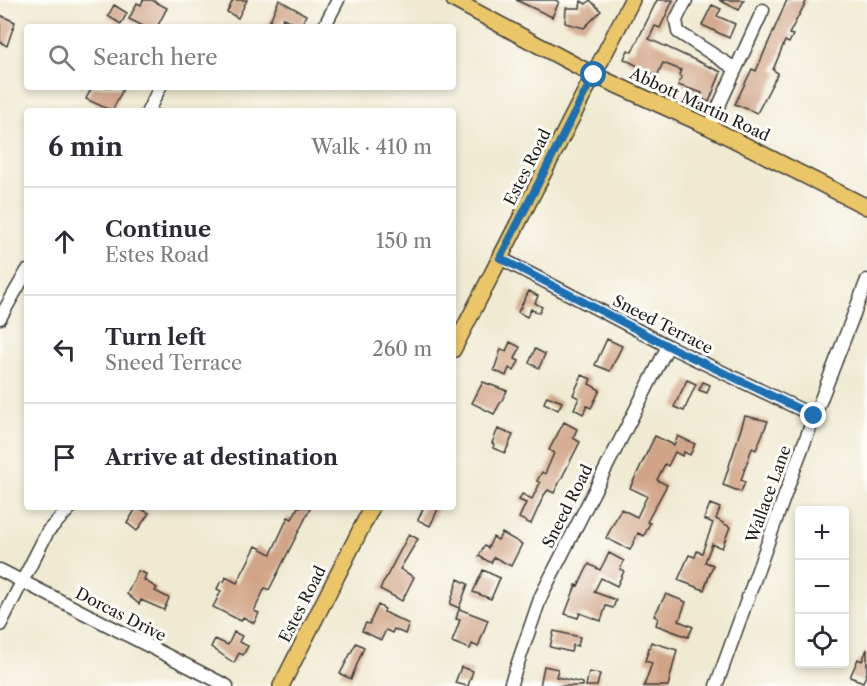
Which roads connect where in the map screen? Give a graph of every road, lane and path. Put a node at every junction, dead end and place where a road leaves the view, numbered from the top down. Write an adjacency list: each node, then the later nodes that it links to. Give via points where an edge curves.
1 (338, 0): 6 (street)
2 (454, 0): 8 (main road, Abbott Martin Road)
3 (632, 0): 8 (main road, Estes Road)
4 (686, 0): 7 (street, via 676,20 678,32)
5 (763, 10): 7 (street)
6 (326, 24)
7 (734, 68): 11 (street)
8 (594, 75): 11 (main road, Abbott Martin Road); 13 (main road, Estes Road)
9 (158, 90): 10 (street)
10 (150, 108)
11 (709, 127): 12 (main road, Abbott Martin Road)
12 (867, 207)
13 (500, 258): 17 (main road, Estes Road); 18 (street, Sneed Terrace)
14 (24, 276): 16 (street)
15 (867, 280): 19 (street, Wallace Lane)
16 (0, 318)
17 (456, 344)
18 (668, 346): 19 (street, Sneed Terrace); 27 (street, Sneed Road, via 541,596)
19 (814, 416): 28 (street, Wallace Lane)
20 (68, 510): 23 (street, via 48,531)
21 (370, 510): 26 (main road, Estes Road)
22 (0, 570): 23 (street, Dorcas Drive)
23 (21, 582): 24 (street); 25 (street, Dorcas Drive)
24 (0, 625)
25 (227, 686)
26 (281, 686)
27 (510, 686)
28 (716, 686)

